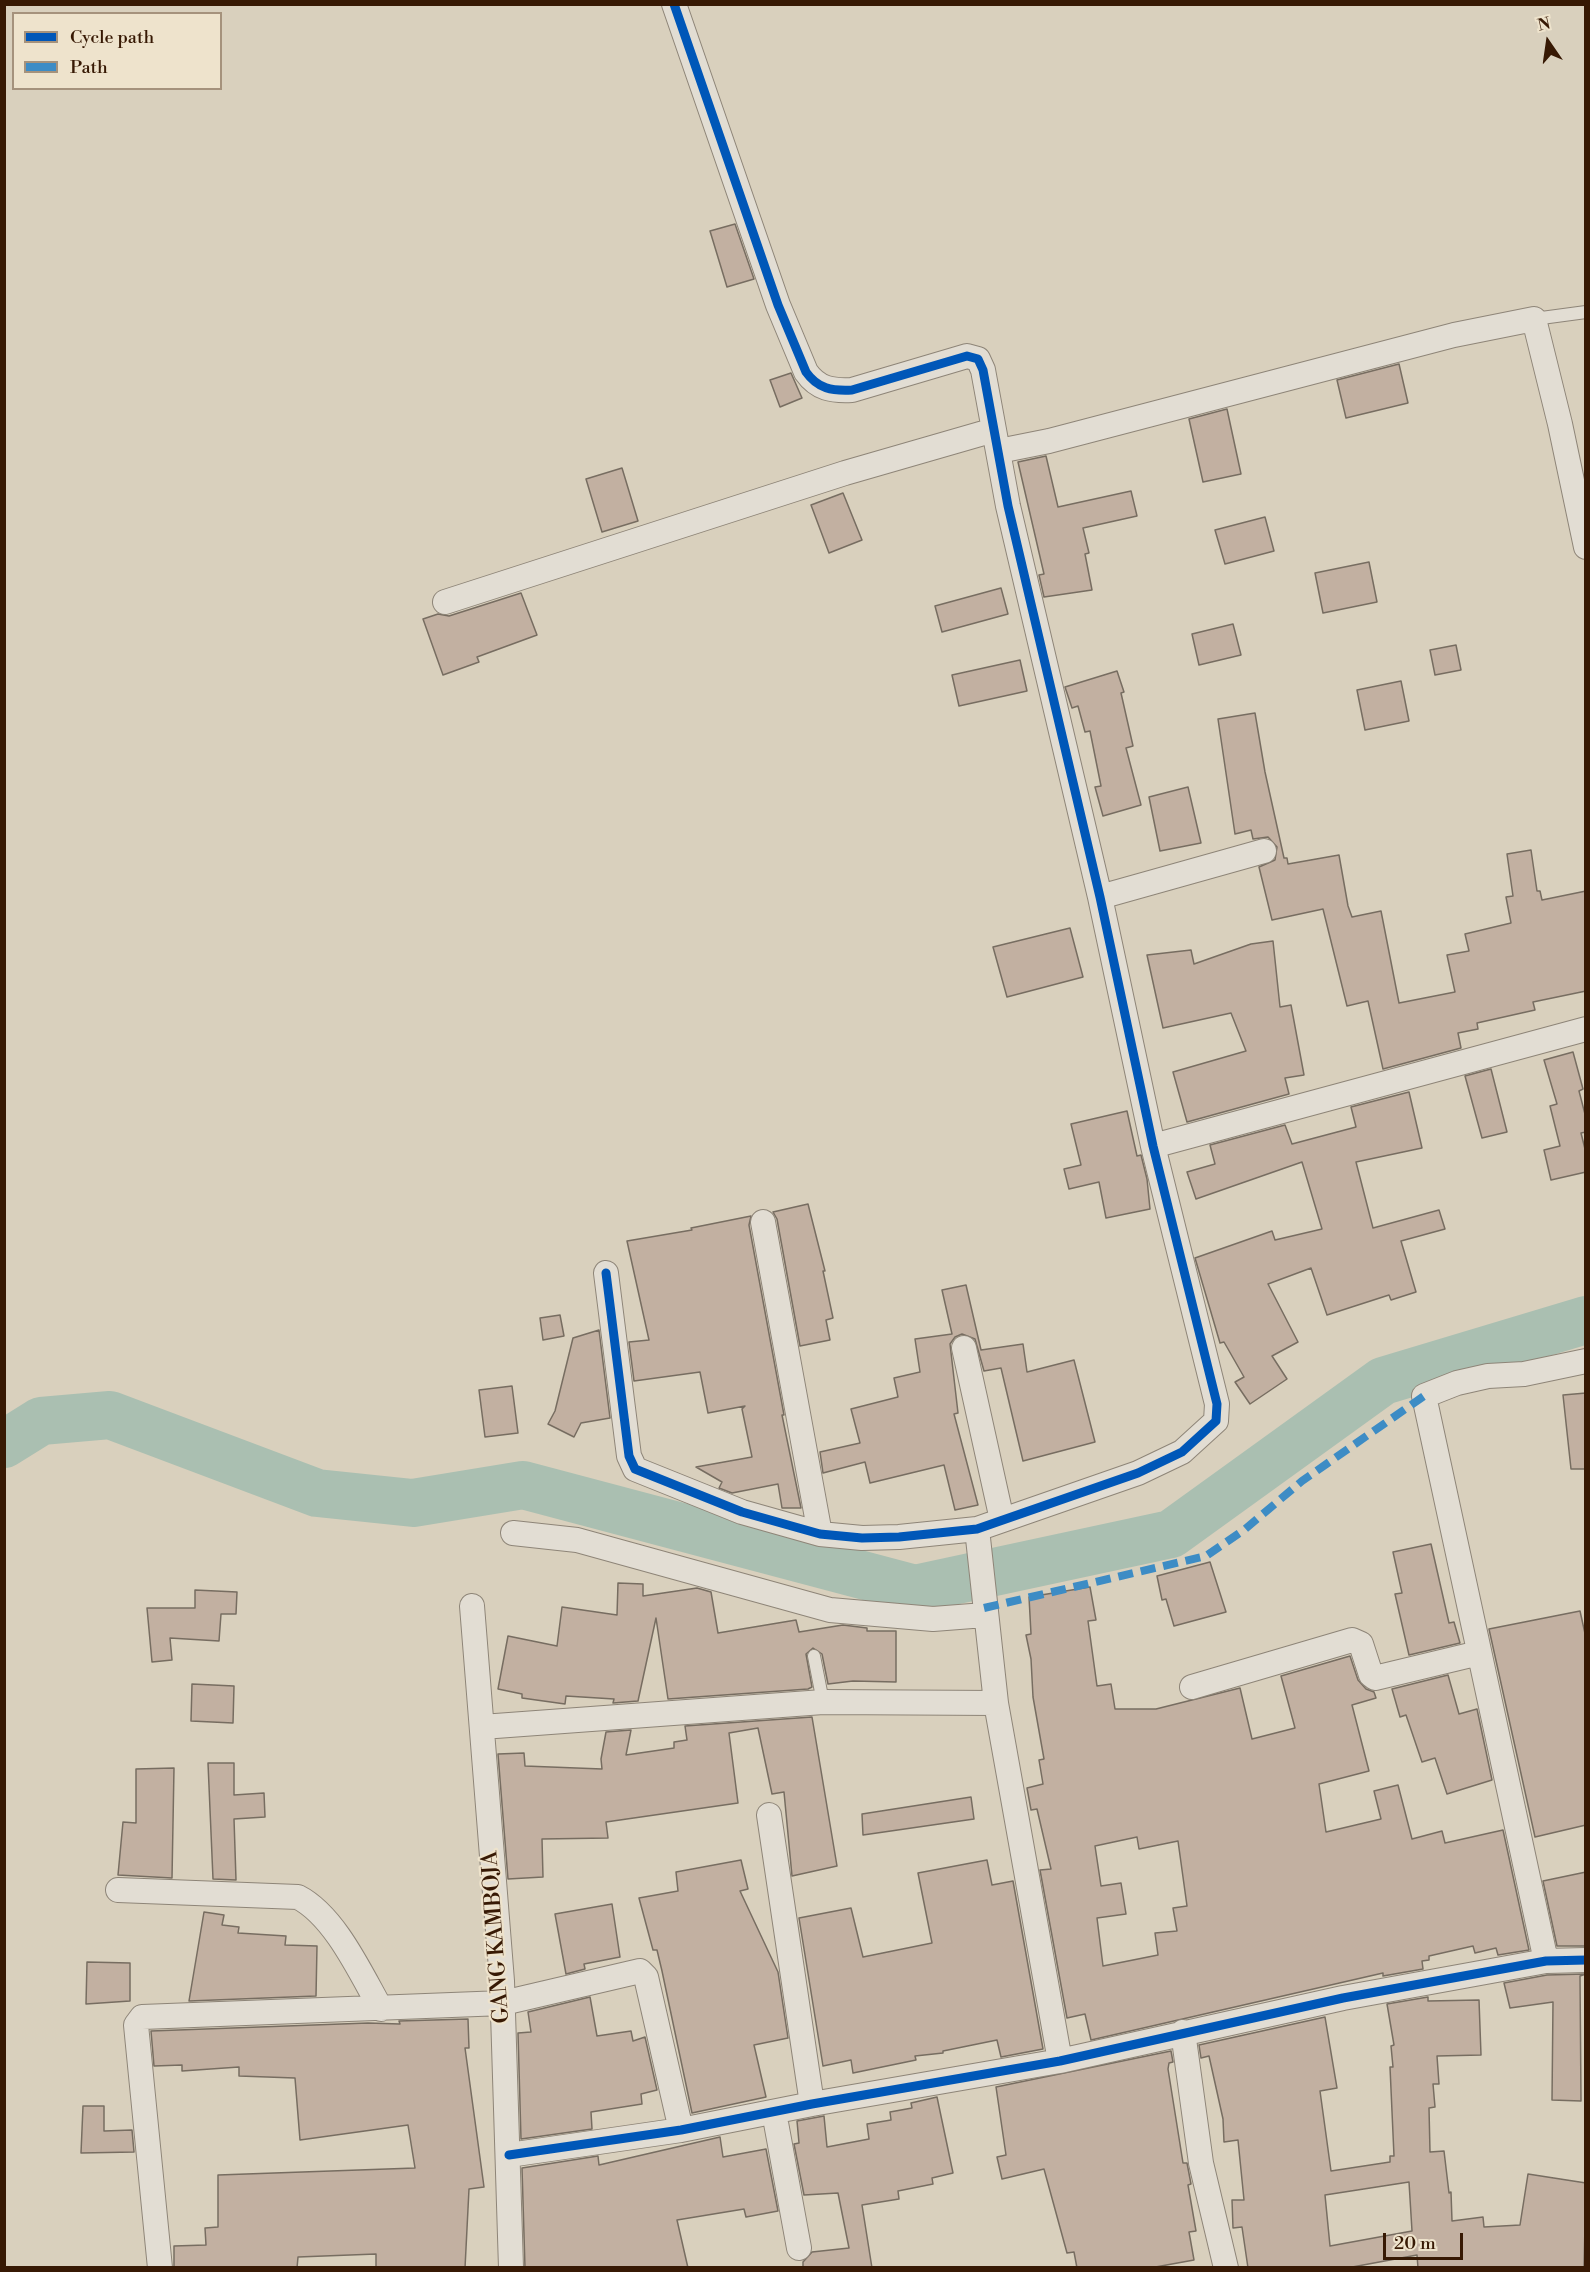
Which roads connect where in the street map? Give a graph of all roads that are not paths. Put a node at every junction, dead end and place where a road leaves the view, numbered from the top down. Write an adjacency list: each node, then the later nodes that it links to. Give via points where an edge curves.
1 (674, 4): 4 (street, via 778,305 806,372 821,387 852,390 972,356 983,370)
2 (1586, 312): 3 (lane)
3 (1534, 319): 4 (street, via 1454,335 1060,439); 5 (street)
4 (996, 440): 6 (street, via 845,472); 8 (street)
5 (1586, 547)
6 (445, 602)
7 (1264, 851): 8 (street)
8 (1100, 897): 10 (street)
9 (1586, 1029): 10 (street)
10 (1153, 1146): 15 (street, via 1216,1404 1216,1422 1182,1452 1138,1473)
11 (763, 1222): 17 (street)
12 (606, 1273): 17 (street, via 628,1456 634,1469 742,1512)
13 (964, 1348): 15 (street)
14 (1586, 1361): 21 (street, via 1524,1374 1488,1376 1424,1396)
15 (1002, 1520): 18 (street)
16 (513, 1533): 20 (street, via 577,1540 830,1610 933,1619)
17 (820, 1534): 18 (street, via 862,1538)
18 (978, 1536): 20 (street)
19 (472, 1606): 26 (street, GANG KAMBOJA)
20 (984, 1607): 25 (street)
21 (1479, 1653): 23 (street, via 1375,1677 1361,1644 1352,1640); 30 (street)
22 (814, 1656): 24 (lane)
23 (1192, 1687)
24 (823, 1702): 25 (street); 26 (street)
25 (996, 1703): 34 (street)
26 (482, 1727): 31 (street, GANG KAMBOJA)
27 (769, 1815): 35 (street)
28 (118, 1890): 32 (street, via 298,1897 342,1941)
29 (1586, 1960): 30 (street)
30 (1546, 1961): 33 (street)
31 (502, 2003): 32 (street); 37 (street, via 643,1972); 38 (street, GANG KAMBOJA)
32 (381, 2009): 40 (street, via 145,2016 137,2021)
33 (1183, 2032): 34 (street); 42 (street, via 1201,2163)
34 (1060, 2061): 35 (street)
35 (812, 2104): 36 (street)
36 (774, 2112): 37 (street); 39 (street)
37 (681, 2130): 38 (street)
38 (509, 2155): 41 (street, GANG KAMBOJA)
39 (799, 2248)
40 (160, 2268)
41 (511, 2268)
42 (1226, 2268)

